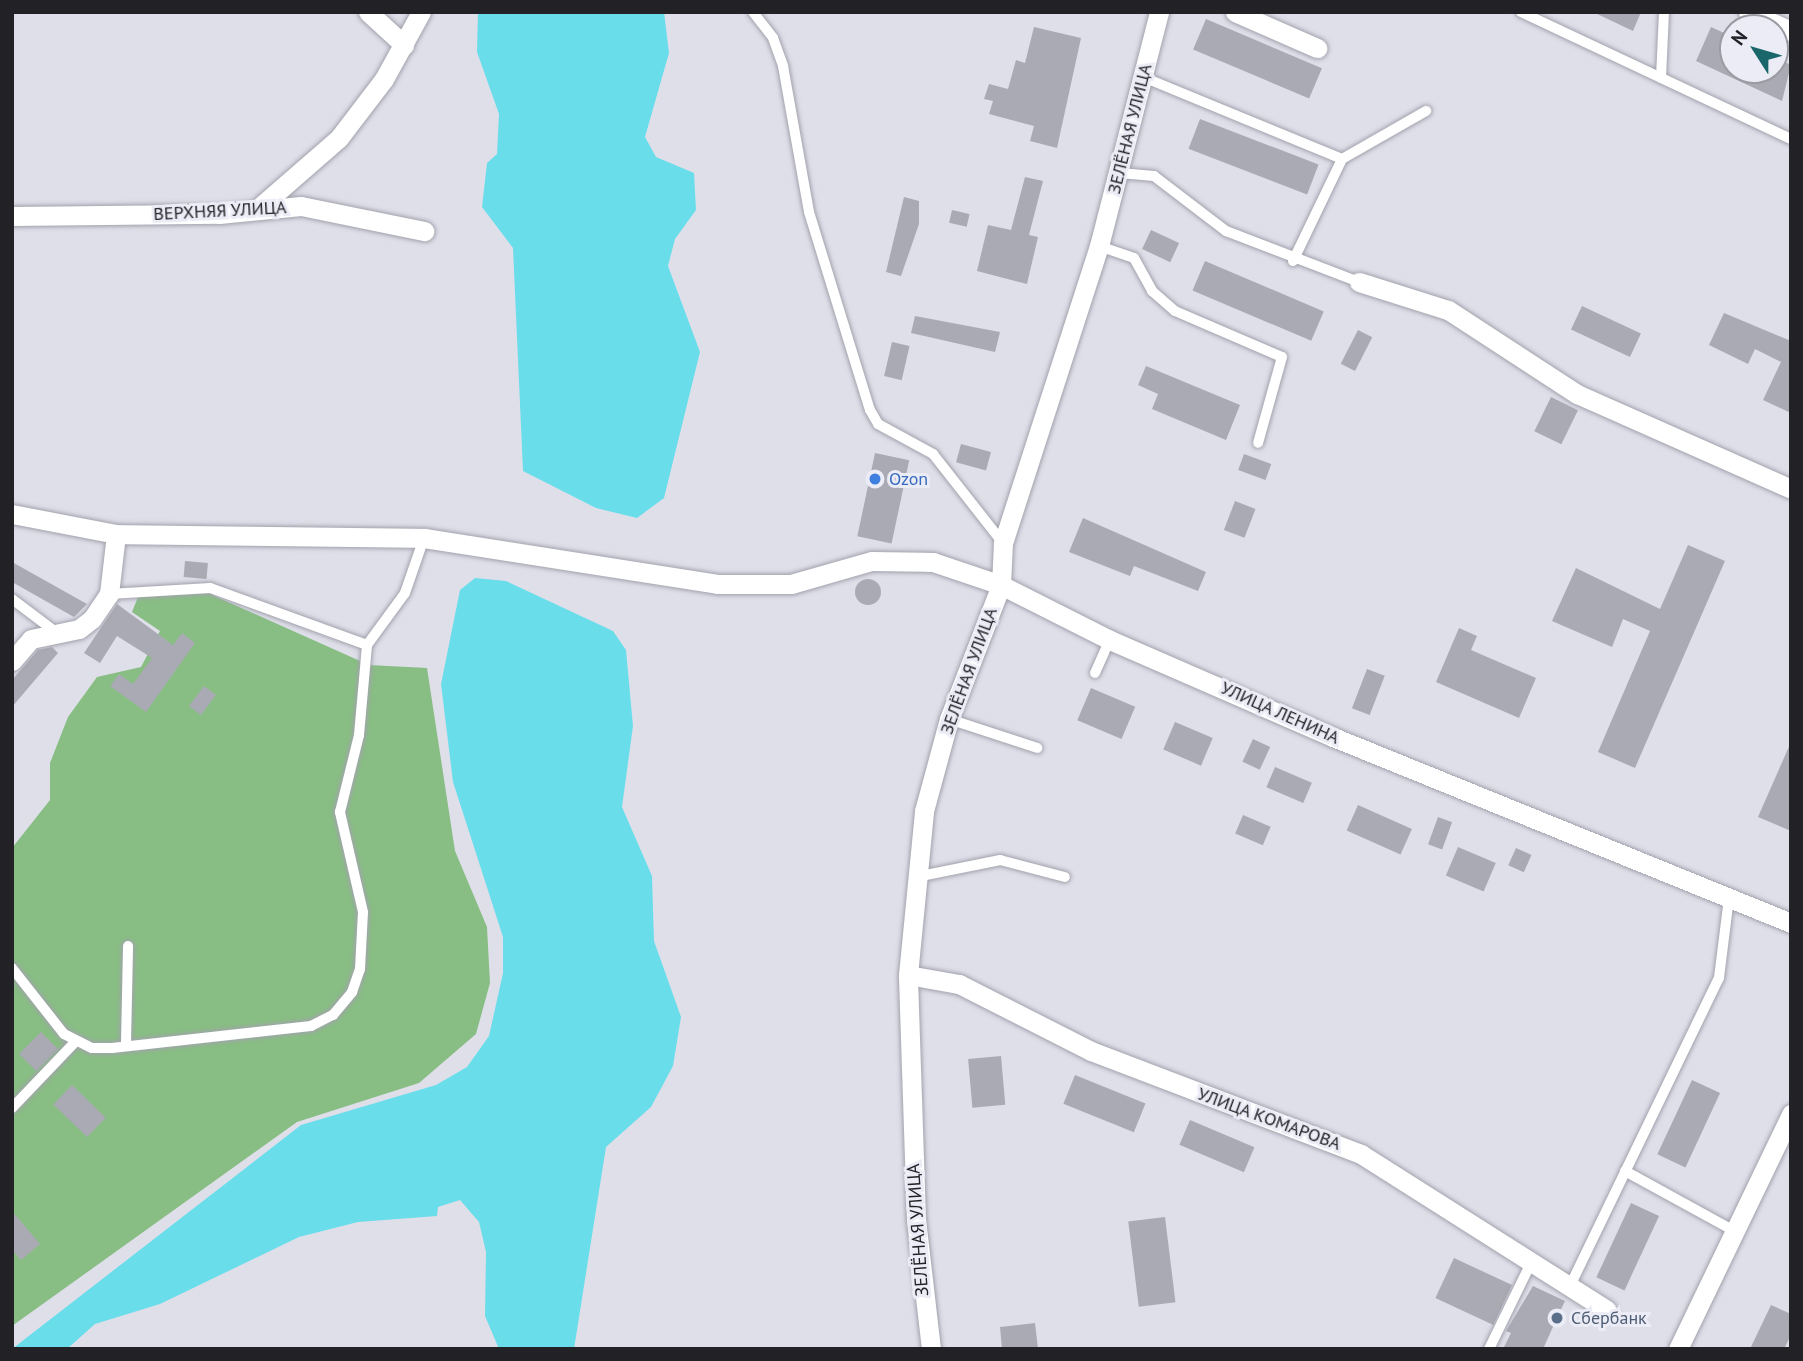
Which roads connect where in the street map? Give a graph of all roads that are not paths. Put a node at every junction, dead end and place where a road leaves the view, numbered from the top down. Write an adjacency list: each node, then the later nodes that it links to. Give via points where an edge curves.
1 (368, 12): 10 (street)
2 (421, 12): 10 (street)
3 (753, 12): 29 (lane, via 773,38 783,66 809,212 870,410 878,424 933,454)
4 (1159, 12): 12 (street, ЗЕЛЁНАЯ УЛИЦА)
5 (1235, 12): 11 (street)
6 (1521, 12): 13 (lane)
7 (1664, 12): 13 (lane)
8 (1748, 12): 9 (street)
9 (1791, 31)
10 (404, 45): 18 (street, via 339,138)
11 (1317, 48)
12 (1143, 76): 16 (lane); 17 (street, ЗЕЛЁНАЯ УЛИЦА)
13 (1661, 78): 15 (lane)
14 (1426, 111): 16 (lane)
15 (1791, 139)
16 (1342, 159): 22 (lane)
17 (1119, 173): 21 (street, ЗЕЛЁНАЯ УЛИЦА); 22 (lane, via 1154,176 1226,231)
18 (261, 206): 19 (street, ВЕРХНЯЯ УЛИЦА, via 219,214); 20 (street, ВЕРХНЯЯ УЛИЦА, via 301,206)
19 (12, 216)
20 (424, 231)
21 (1099, 246): 24 (lane, via 1134,258 1152,291 1175,311 1282,357); 29 (street, ЗЕЛЁНАЯ УЛИЦА)
22 (1293, 261): 23 (lane)
23 (1359, 282): 25 (street, via 1448,310 1577,394)
24 (1258, 443)
25 (1791, 489)
26 (12, 514): 27 (street, УЛИЦА ЛЕНИНА)
27 (116, 534): 28 (street, УЛИЦА ЛЕНИНА); 31 (street)
28 (424, 538): 30 (street, УЛИЦА ЛЕНИНА, via 716,584 763,585 904,558); 35 (lane, via 405,593)
29 (1003, 543): 30 (street, ЗЕЛЁНАЯ УЛИЦА)
30 (1001, 585): 34 (street, УЛИЦА ЛЕНИНА); 38 (street, ЗЕЛЁНАЯ УЛИЦА)
31 (109, 594): 33 (street, via 79,629); 35 (lane, via 210,588)
32 (12, 599): 33 (lane)
33 (57, 633): 36 (street, via 31,639)
34 (1110, 640): 37 (lane); 42 (street, УЛИЦА ЛЕНИНА)
35 (367, 645): 48 (lane, via 359,736 340,812 363,912 352,992 332,1015 311,1026 257,1037)
36 (12, 661)
37 (1095, 673)
38 (949, 719): 39 (lane); 40 (street, ЗЕЛЁНАЯ УЛИЦА, via 924,811)
39 (1037, 748)
40 (916, 877): 41 (lane, via 1000,859); 46 (street, ЗЕЛЁНАЯ УЛИЦА)
41 (1065, 877)
42 (1729, 898): 43 (street, УЛИЦА ЛЕНИНА); 51 (lane, via 1718,978)
43 (1791, 923)
44 (128, 946): 48 (lane)
45 (12, 968): 47 (lane)
46 (908, 975): 53 (street, УЛИЦА КОМАРОВА, via 960,984 1091,1051 1328,1138); 56 (street, ЗЕЛЁНАЯ УЛИЦА, via 916,1219)
47 (75, 1042): 48 (lane, via 111,1048); 49 (lane)
48 (126, 1043)
49 (12, 1108)
50 (1791, 1114): 52 (street)
51 (1625, 1171): 52 (lane); 54 (lane)
52 (1734, 1231): 58 (street)
53 (1534, 1258): 54 (street, УЛИЦА КОМАРОВА); 57 (lane)
54 (1569, 1289): 55 (street, УЛИЦА КОМАРОВА)
55 (1607, 1310)
56 (931, 1349)
57 (1489, 1349)
58 (1678, 1349)

